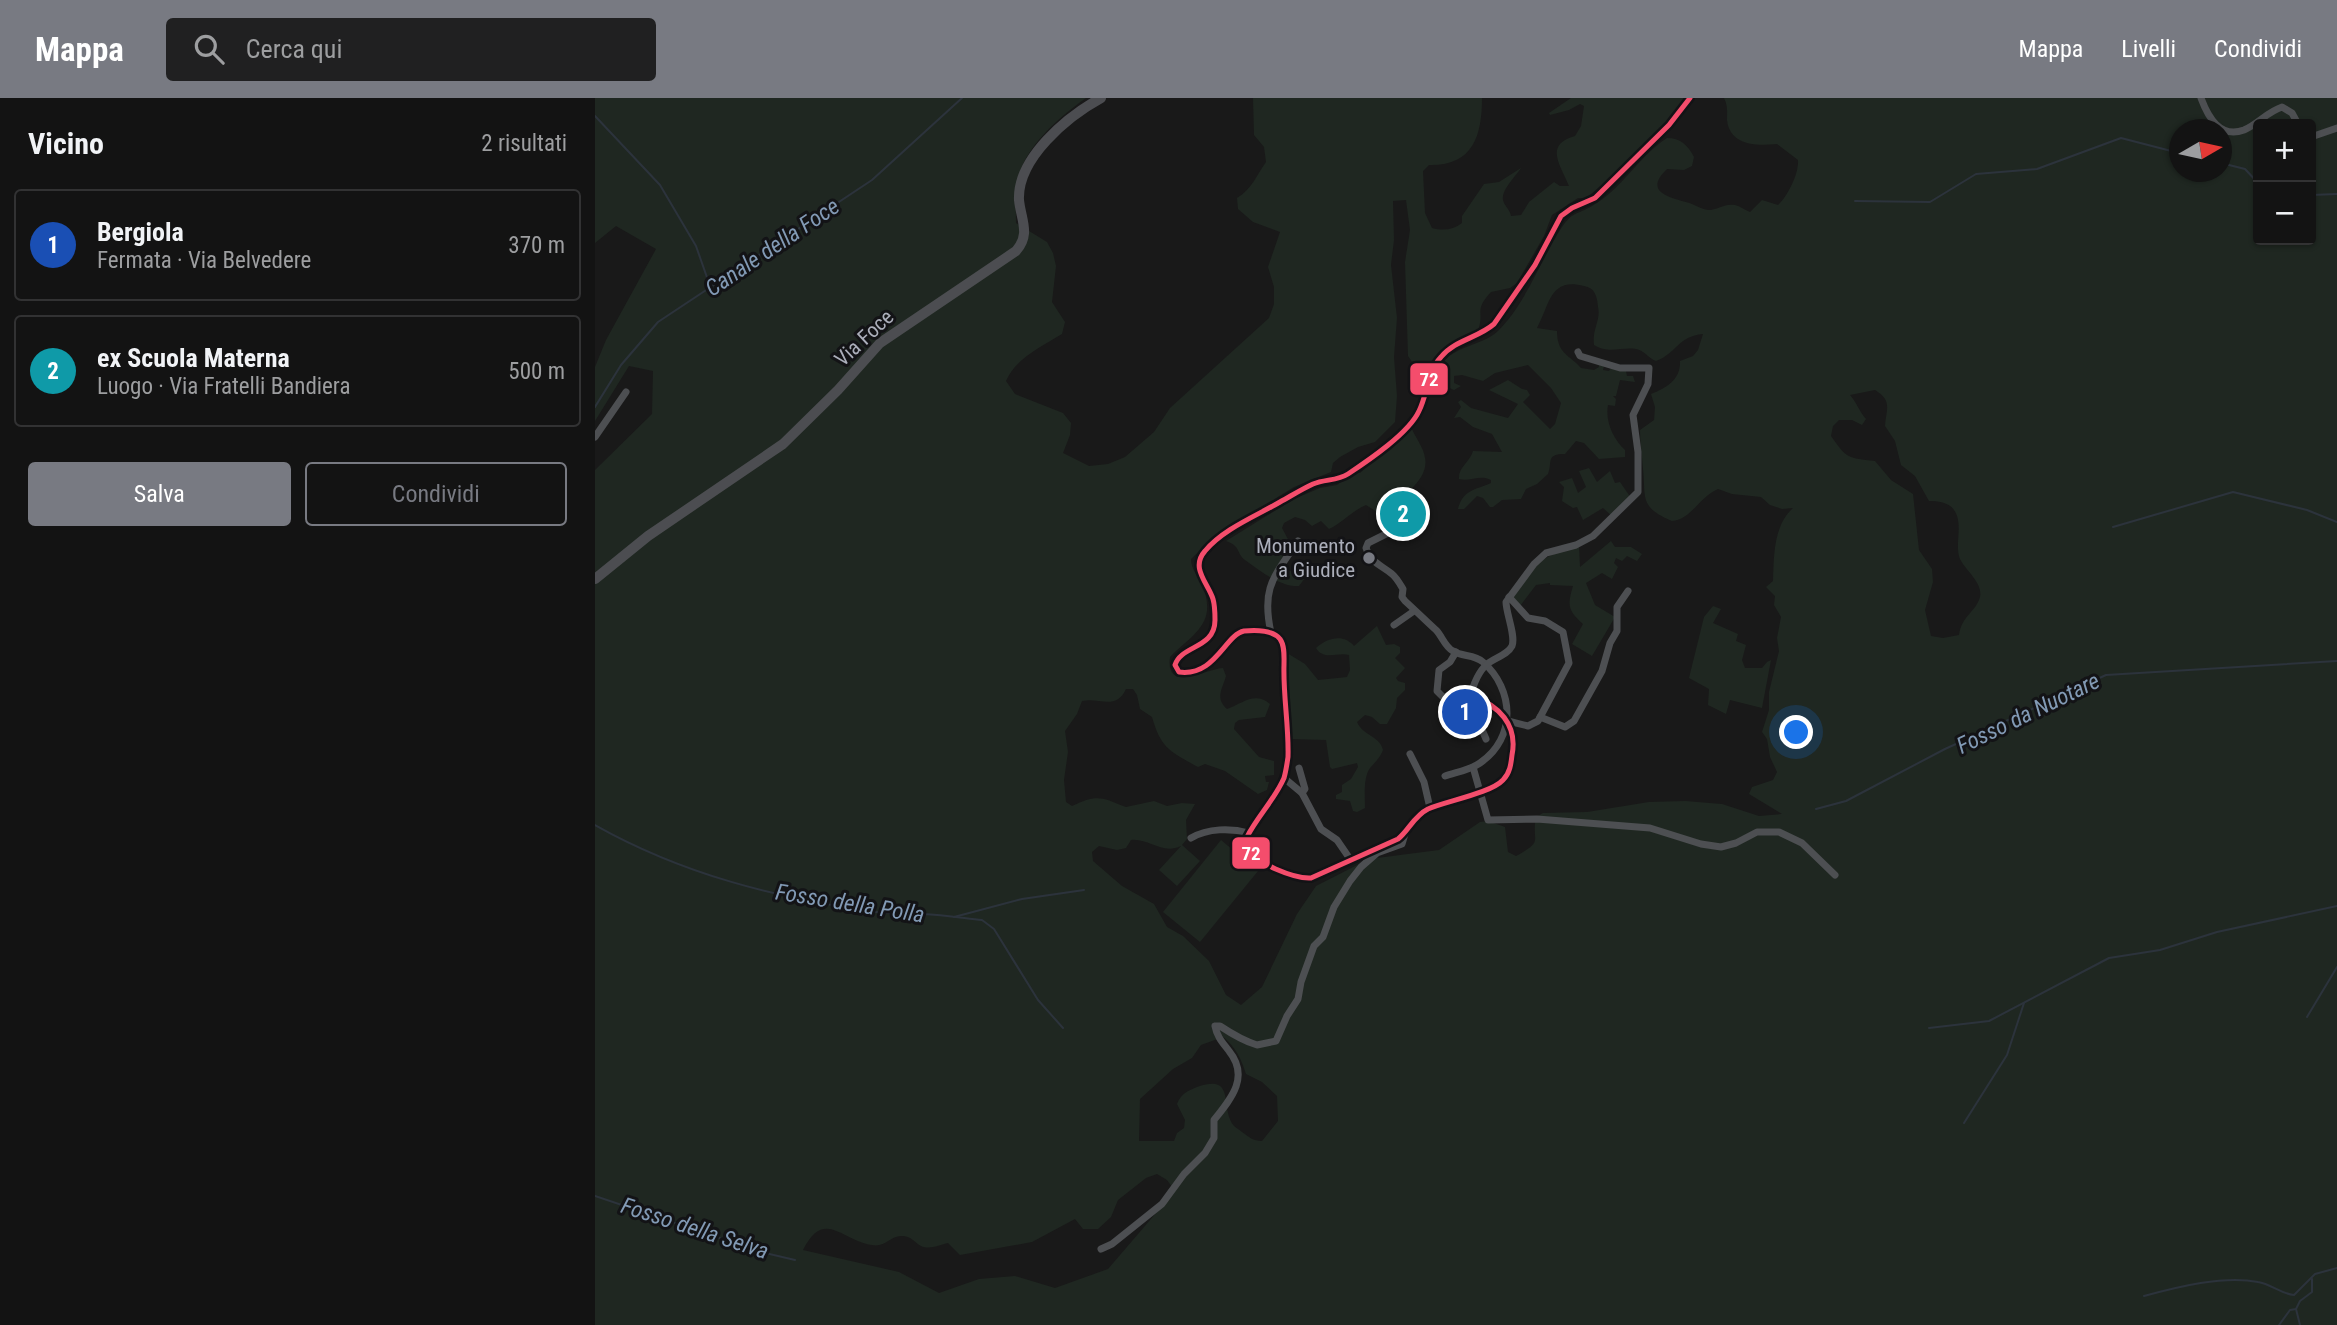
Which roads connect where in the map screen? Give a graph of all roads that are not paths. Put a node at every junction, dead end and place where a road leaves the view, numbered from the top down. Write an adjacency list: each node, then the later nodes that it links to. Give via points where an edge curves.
1 (1101, 98): 14 (main road, Via Foce, via 1060,125 1027,170 1019,199 1025,233 1016,251 880,343 783,444 648,536)
2 (1690, 98): 19 (street, via 1605,189 1561,216 1495,324 1439,358 1421,408 1406,427 1345,476 1314,484 1204,551 1198,567 1213,601 1215,626 1210,637 1180,656 1175,665 1179,672 1211,662 1236,634)
3 (2201, 98): 6 (street, via 2218,127 2244,130)
4 (2260, 119): 5 (street, via 2282,107)
5 (2295, 119)
6 (2253, 124)
7 (2337, 128): 8 (street)
8 (2316, 135)
9 (1577, 352): 16 (street, via 1620,368 1647,367 1649,371 1646,390 1633,415 1640,485 1636,495 1586,540 1546,552)
10 (626, 392): 11 (street)
11 (595, 437)
12 (1400, 527): 17 (street, via 1366,548 1377,566 1395,577 1403,589 1402,597)
13 (1298, 541): 19 (street, via 1271,581 1267,602)
14 (595, 579)
15 (1628, 591): 25 (street, via 1617,607 1617,631 1602,671 1574,721 1565,727)
16 (1509, 597): 21 (street, via 1506,606 1513,644); 25 (street, via 1528,618 1545,621 1563,632 1569,663)
17 (1414, 611): 18 (street); 20 (street)
18 (1394, 625)
19 (1271, 633): 33 (street, via 1284,649 1288,758)
20 (1456, 652): 21 (street); 23 (street, via 1439,670 1437,691)
21 (1486, 664): 22 (street); 26 (street, via 1506,697)
22 (1471, 692): 24 (street); 26 (street)
23 (1447, 697)
24 (1466, 712)
25 (1540, 717): 26 (street, via 1528,726)
26 (1508, 721): 30 (street, via 1497,745); 34 (street, via 1514,741 1509,771 1500,783)
27 (1480, 726): 28 (street)
28 (1486, 738)
29 (1410, 754): 36 (street)
30 (1473, 767): 32 (street); 34 (street)
31 (1299, 768): 35 (street)
32 (1445, 776)
33 (1283, 778): 35 (street); 37 (street)
34 (1479, 791): 36 (street); 41 (street, via 1488,820 1650,828 1721,847 1757,832 1779,832 1802,842)
35 (1302, 793): 40 (street, via 1321,829 1337,840)
36 (1430, 808): 38 (street)
37 (1249, 833): 39 (street, via 1234,829); 40 (street, via 1246,843 1252,857 1296,877 1318,876)
38 (1405, 833): 40 (street); 42 (street, via 1402,844 1377,853 1361,867 1334,907 1323,937 1314,946 1299,999 1276,1041 1257,1045 1215,1026 1235,1060 1239,1077 1230,1102 1214,1120 1213,1138 1162,1204)
39 (1191, 838)
40 (1350, 859)
41 (1835, 875)
42 (1101, 1249)

